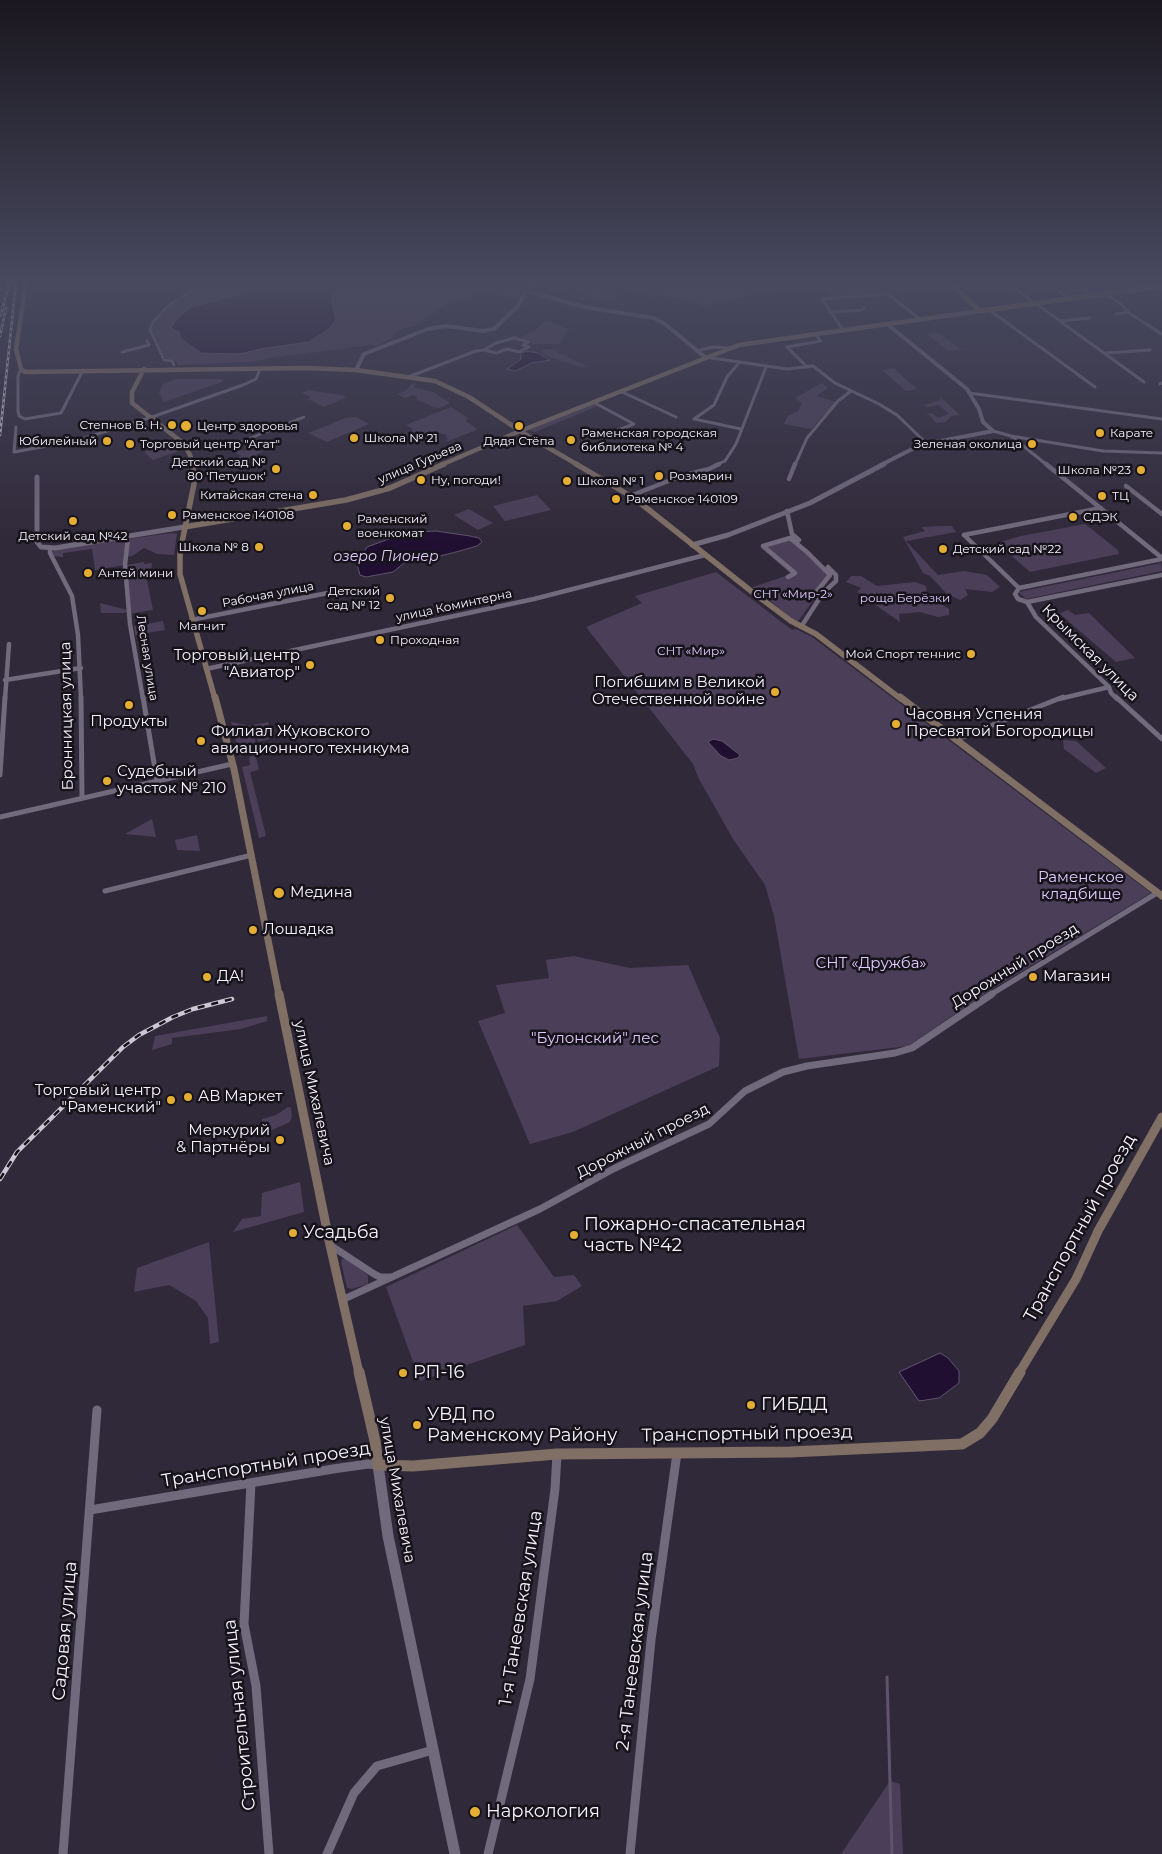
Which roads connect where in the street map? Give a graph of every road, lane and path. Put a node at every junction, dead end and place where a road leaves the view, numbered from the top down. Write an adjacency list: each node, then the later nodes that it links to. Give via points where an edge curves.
1 (21, 369): 12 (main road, via 28,372); 12 (street, via 18,376 19,416 29,419 62,413)
2 (144, 369): 3 (main road); 12 (main road); 23 (main road, улица Михалевича, via 131,398 133,405)
3 (260, 369): 13 (main road); 23 (street, via 254,380)
4 (432, 369): 14 (street)
5 (676, 369): 17 (main road, улица Гурьева)
6 (734, 369): 26 (street, via 714,405 694,420)
7 (765, 369): 26 (street)
8 (816, 369): 18 (street, via 824,377)
9 (940, 369): 19 (street)
10 (1069, 369): 16 (street)
11 (1126, 369): 15 (street)
12 (83, 370)
13 (356, 370): 14 (main road)
14 (408, 377): 27 (main road, via 435,381 463,393)
15 (1144, 382)
16 (1094, 387)
17 (620, 391): 20 (main road, улица Гурьева); 22 (street)
18 (851, 391): 31 (street, via 897,415); 35 (street, via 806,438)
19 (969, 393): 24 (street); 29 (street, via 980,409 983,422)
20 (593, 402): 27 (main road, улица Гурьева); 28 (street, via 634,424 597,438)
21 (304, 417): 32 (street)
22 (676, 417)
23 (149, 418): 25 (street, via 80,439 14,452); 41 (main road, улица Михалевича, via 181,441 192,460 194,484)
24 (1162, 419)
25 (16, 427)
26 (741, 429): 37 (street, via 725,461)
27 (520, 430): 37 (main road); 41 (main road, улица Гурьева, via 414,479 374,493)
28 (581, 430)
29 (992, 431): 30 (street); 31 (street)
30 (1012, 436): 33 (street, via 1103,451); 38 (street)
31 (926, 443): 39 (street, via 810,503)
32 (228, 447)
33 (1162, 453)
34 (37, 476): 44 (street, улица Гурьева, via 37,542 39,546)
35 (789, 479)
36 (1126, 486): 40 (street)
37 (630, 496): 43 (main road)
38 (1101, 508): 46 (street); 49 (street, via 964,535)
39 (787, 511): 43 (street, via 728,535); 54 (street, via 792,534 836,575 836,581 823,593)
40 (1162, 514)
41 (184, 527): 42 (street, улица Гурьева); 53 (main road, улица Михалевича, via 180,574)
42 (128, 537): 44 (street, улица Гурьева); 64 (street, Лесная улица, via 125,565 130,624)
43 (692, 545): 45 (main road)
44 (50, 548): 56 (street, Бронницкая улица, via 72,596)
45 (705, 555): 54 (main road); 57 (street, улица Коминтерна, via 534,600)
46 (1162, 559): 49 (street, Крымская улица)
47 (1162, 575): 52 (street, Крымская улица)
48 (788, 577): 51 (street, via 794,573 763,546 790,538 812,557 830,575)
49 (1019, 588): 52 (street, Крымская улица, via 1015,594)
50 (348, 590): 53 (street, Рабочая улица)
51 (814, 595)
52 (1027, 602): 59 (street, Крымская улица, via 1036,617)
53 (191, 620): 57 (main road, улица Михалевича)
54 (801, 626): 60 (main road)
55 (9, 644): 58 (street)
56 (81, 668): 58 (street); 65 (street, Бронницкая улица)
57 (206, 669): 62 (main road, улица Михалевича)
58 (5, 680): 63 (street)
59 (1109, 687): 60 (street, via 1066,696); 61 (street, Крымская улица, via 1111,693)
60 (955, 740): 69 (main road)
61 (1162, 740)
62 (232, 764): 64 (street); 67 (main road, улица Михалевича)
63 (0, 775)
64 (157, 781): 65 (street)
65 (82, 798): 66 (street)
66 (0, 817)
67 (252, 855): 68 (street); 71 (main road, улица Михалевича)
68 (105, 891)
69 (1160, 895): 72 (street, Дорожный проезд, via 992,994 912,1048 783,1072 745,1090 709,1124)
70 (1162, 1117): 75 (main road, Транспортный проезд, via 1102,1224 1076,1279 987,1427 971,1440 962,1444 925,1447)
71 (330, 1245): 72 (street, via 374,1274 386,1278); 73 (main road, улица Михалевича)
72 (399, 1275): 73 (street, Дорожный проезд)
73 (344, 1299): 77 (main road, улица Михалевича)
74 (97, 1410): 79 (street, Садовая улица)
75 (677, 1453): 76 (main road, Транспортный проезд); 86 (street, 2-я Танеевская улица, via 651,1640)
76 (557, 1454): 77 (main road, Транспортный проезд, via 413,1466); 85 (street, 1-я Танеевская улица, via 530,1679)
77 (378, 1465): 78 (street, Транспортный проезд, via 363,1464); 80 (street, улица Михалевича, via 388,1536)
78 (252, 1483): 79 (street, Транспортный проезд); 82 (street, Строительная улица, via 244,1624 256,1686)
79 (90, 1510): 81 (street, Садовая улица)
80 (433, 1750): 83 (street, via 376,1766 354,1793); 84 (street, улица Михалевича)
81 (63, 1854)
82 (269, 1854)
83 (328, 1854)
84 (455, 1854)
85 (488, 1854)
86 (630, 1854)

